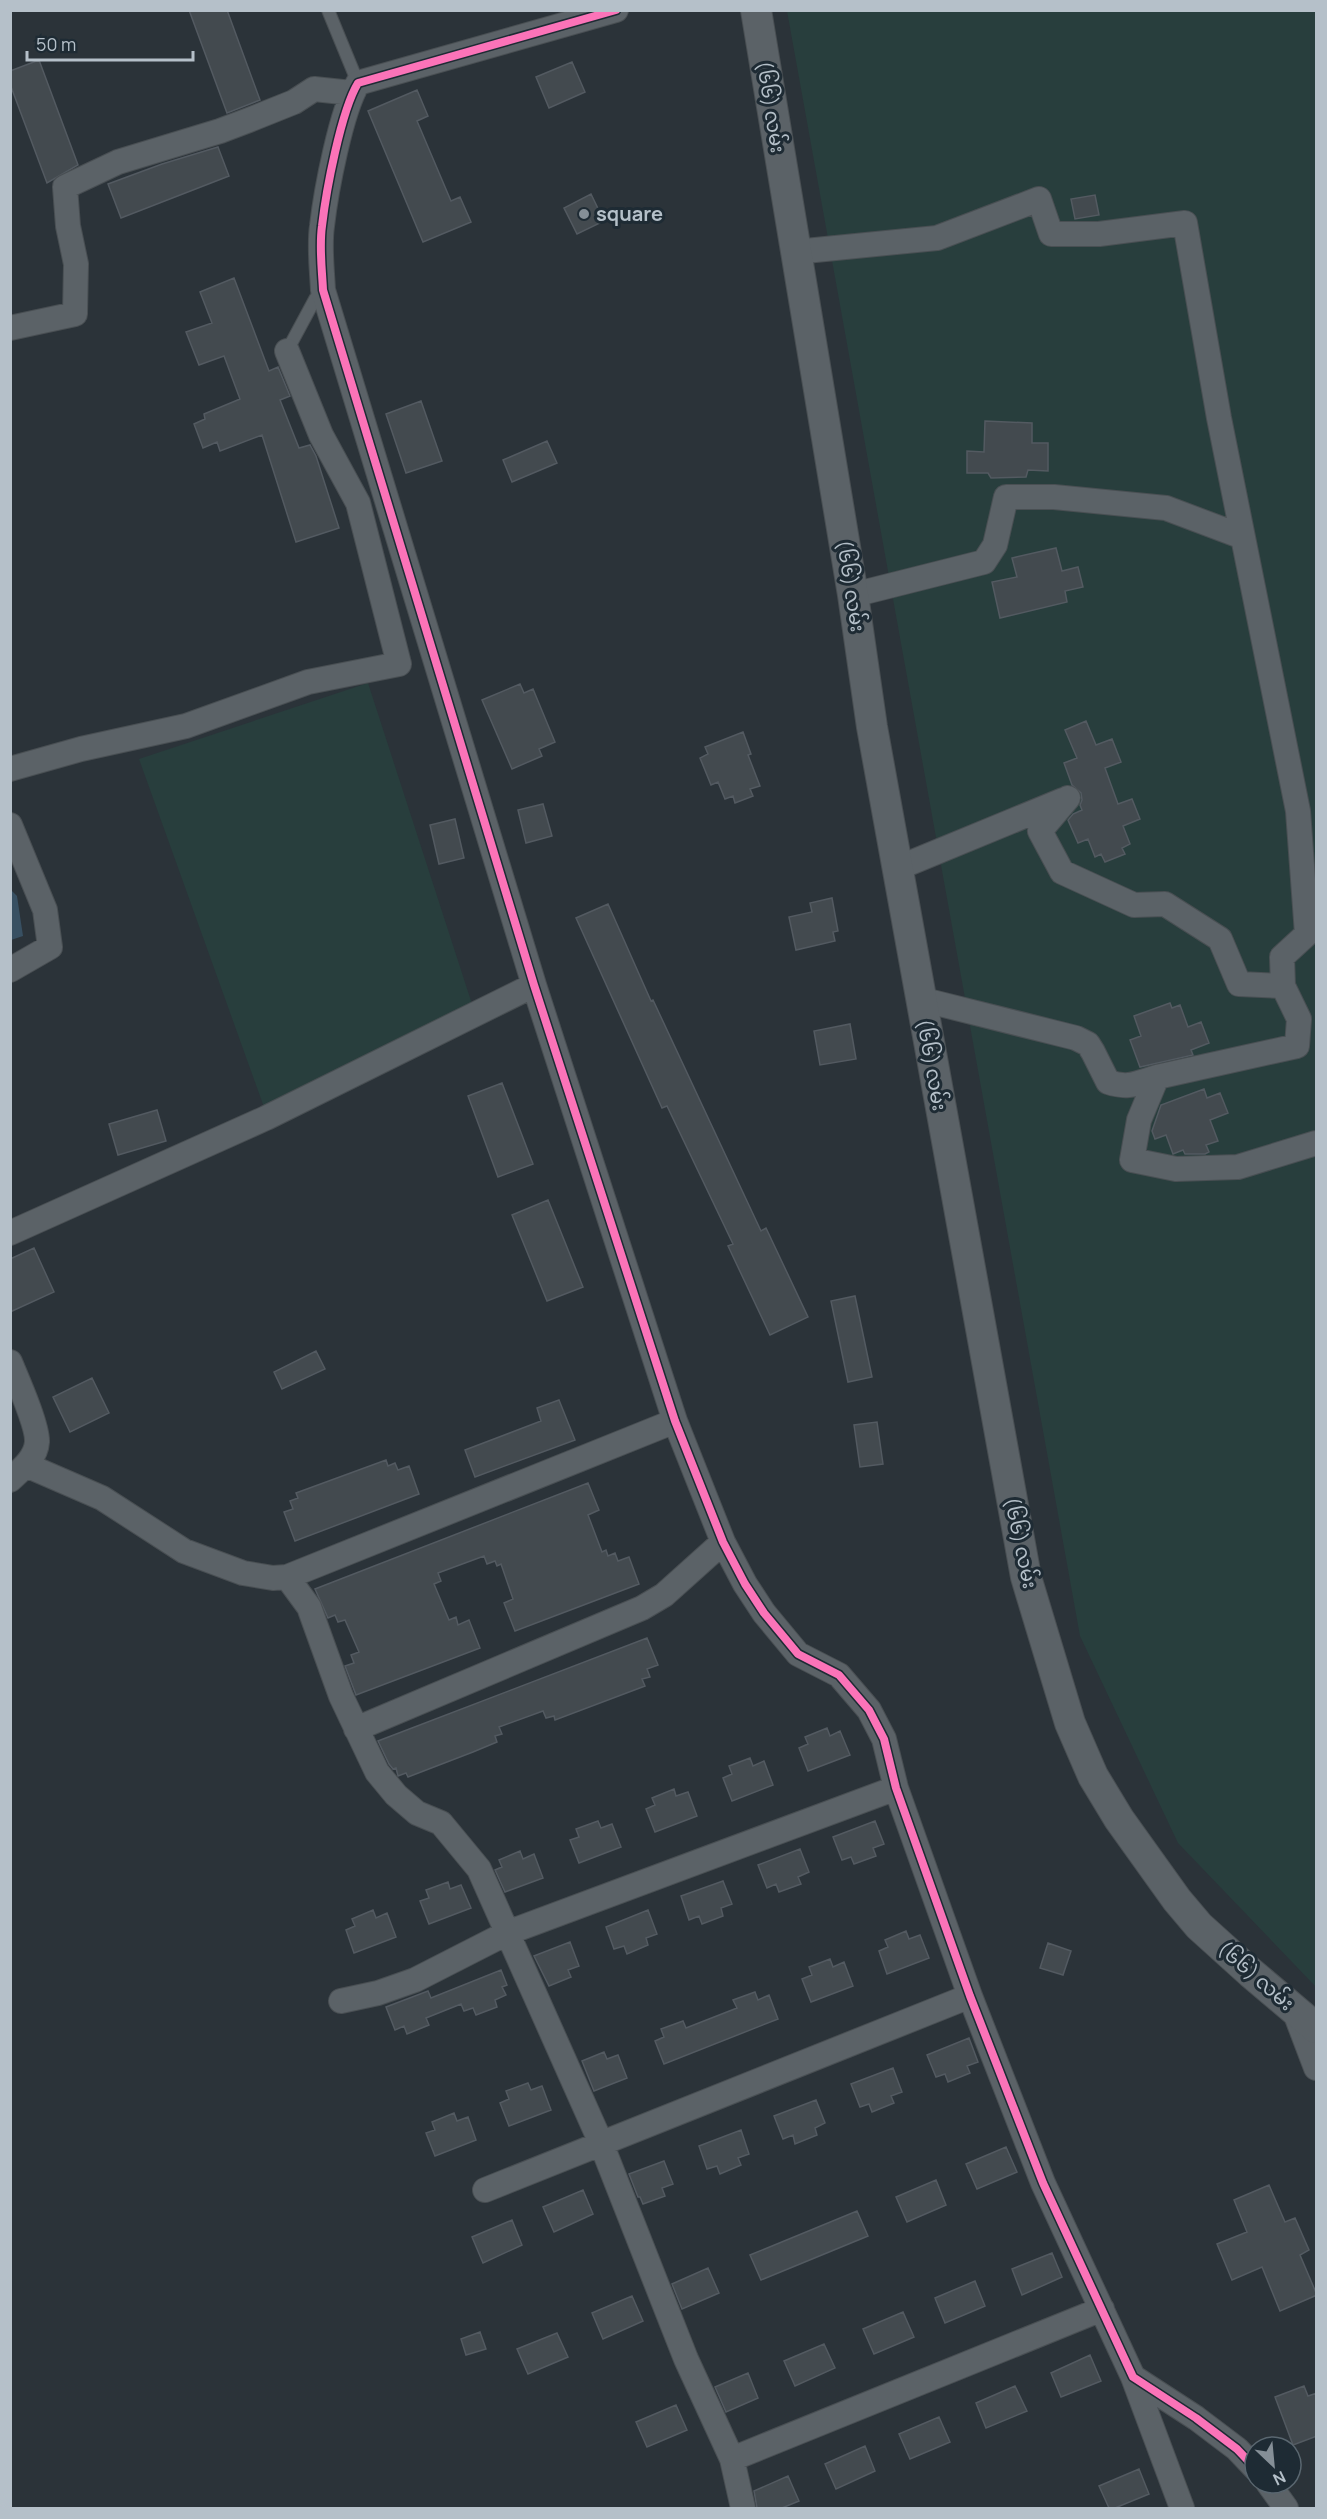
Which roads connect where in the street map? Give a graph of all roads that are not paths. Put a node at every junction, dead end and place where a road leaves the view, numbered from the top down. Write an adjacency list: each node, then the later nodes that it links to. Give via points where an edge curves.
1 (328, 10): 4 (lane)
2 (616, 10): 4 (street)
3 (756, 10): 5 (street, (၆၆) လမ်း)
4 (355, 88): 6 (street, via 337,148 321,227); 7 (street, via 314,89 294,102 249,120 118,162 65,188 76,264 75,314)
5 (795, 252): 9 (street, via 937,238 1039,199 1051,234 1099,234 1185,223); 10 (street, (၆၆) လမ်း)
6 (324, 290): 8 (lane); 15 (street)
7 (10, 328)
8 (286, 351): 11 (street, via 321,435 358,503 399,664 308,682 186,726)
9 (1243, 537): 10 (street, via 1166,508 1054,497 1006,497 995,545 984,562); 16 (street, via 1298,811 1306,934 1282,957)
10 (854, 596): 13 (street, (၆၆) လမ်း, via 872,727)
11 (10, 769)
12 (12, 834): 14 (street, via 45,910 50,947)
13 (898, 868): 16 (street, via 1068,798 1040,831 1062,873 1134,905 1165,904 1220,939 1239,984); 17 (street, (၆၆) လမ်း)
14 (10, 970)
15 (534, 985): 20 (street, via 266,1118); 22 (street)
16 (1283, 986): 18 (street, via 1299,1019 1297,1046)
17 (920, 999): 18 (street, via 1076,1038 1088,1044 1108,1082 1116,1085 1124,1087); 31 (street, (၆၆) လမ်း, via 1026,1577 1070,1723 1119,1819 1177,1900 1199,1926)
18 (1157, 1077): 19 (street, via 1139,1120 1132,1160 1176,1169 1238,1167)
19 (1317, 1143)
20 (10, 1233)
21 (10, 1362): 23 (street, via 37,1442)
22 (675, 1421): 24 (street); 25 (street)
23 (18, 1472): 25 (street, via 102,1497 184,1551 243,1573)
24 (723, 1542): 26 (street, via 664,1595 642,1608); 27 (street, via 764,1613 798,1654 838,1675 869,1710 884,1739)
25 (287, 1577): 26 (street, via 309,1607)
26 (356, 1729): 28 (street, via 377,1772 396,1796 417,1813 441,1824 479,1869)
27 (896, 1788): 28 (street); 29 (street)
28 (507, 1933): 30 (street, via 415,1980); 33 (street)
29 (970, 1996): 33 (street); 35 (street, via 1043,2183)
30 (341, 2001)
31 (1306, 2019): 32 (street)
32 (1317, 2068)
33 (601, 2143): 34 (street); 38 (street, via 686,2359)
34 (485, 2190)
35 (1102, 2309): 36 (street); 38 (street)
36 (1133, 2377): 37 (street, via 1196,2418); 41 (street)
37 (1243, 2455)
38 (732, 2459): 40 (street)
39 (1277, 2495): 42 (street)
40 (743, 2508)
41 (1182, 2508)
42 (1286, 2508)

